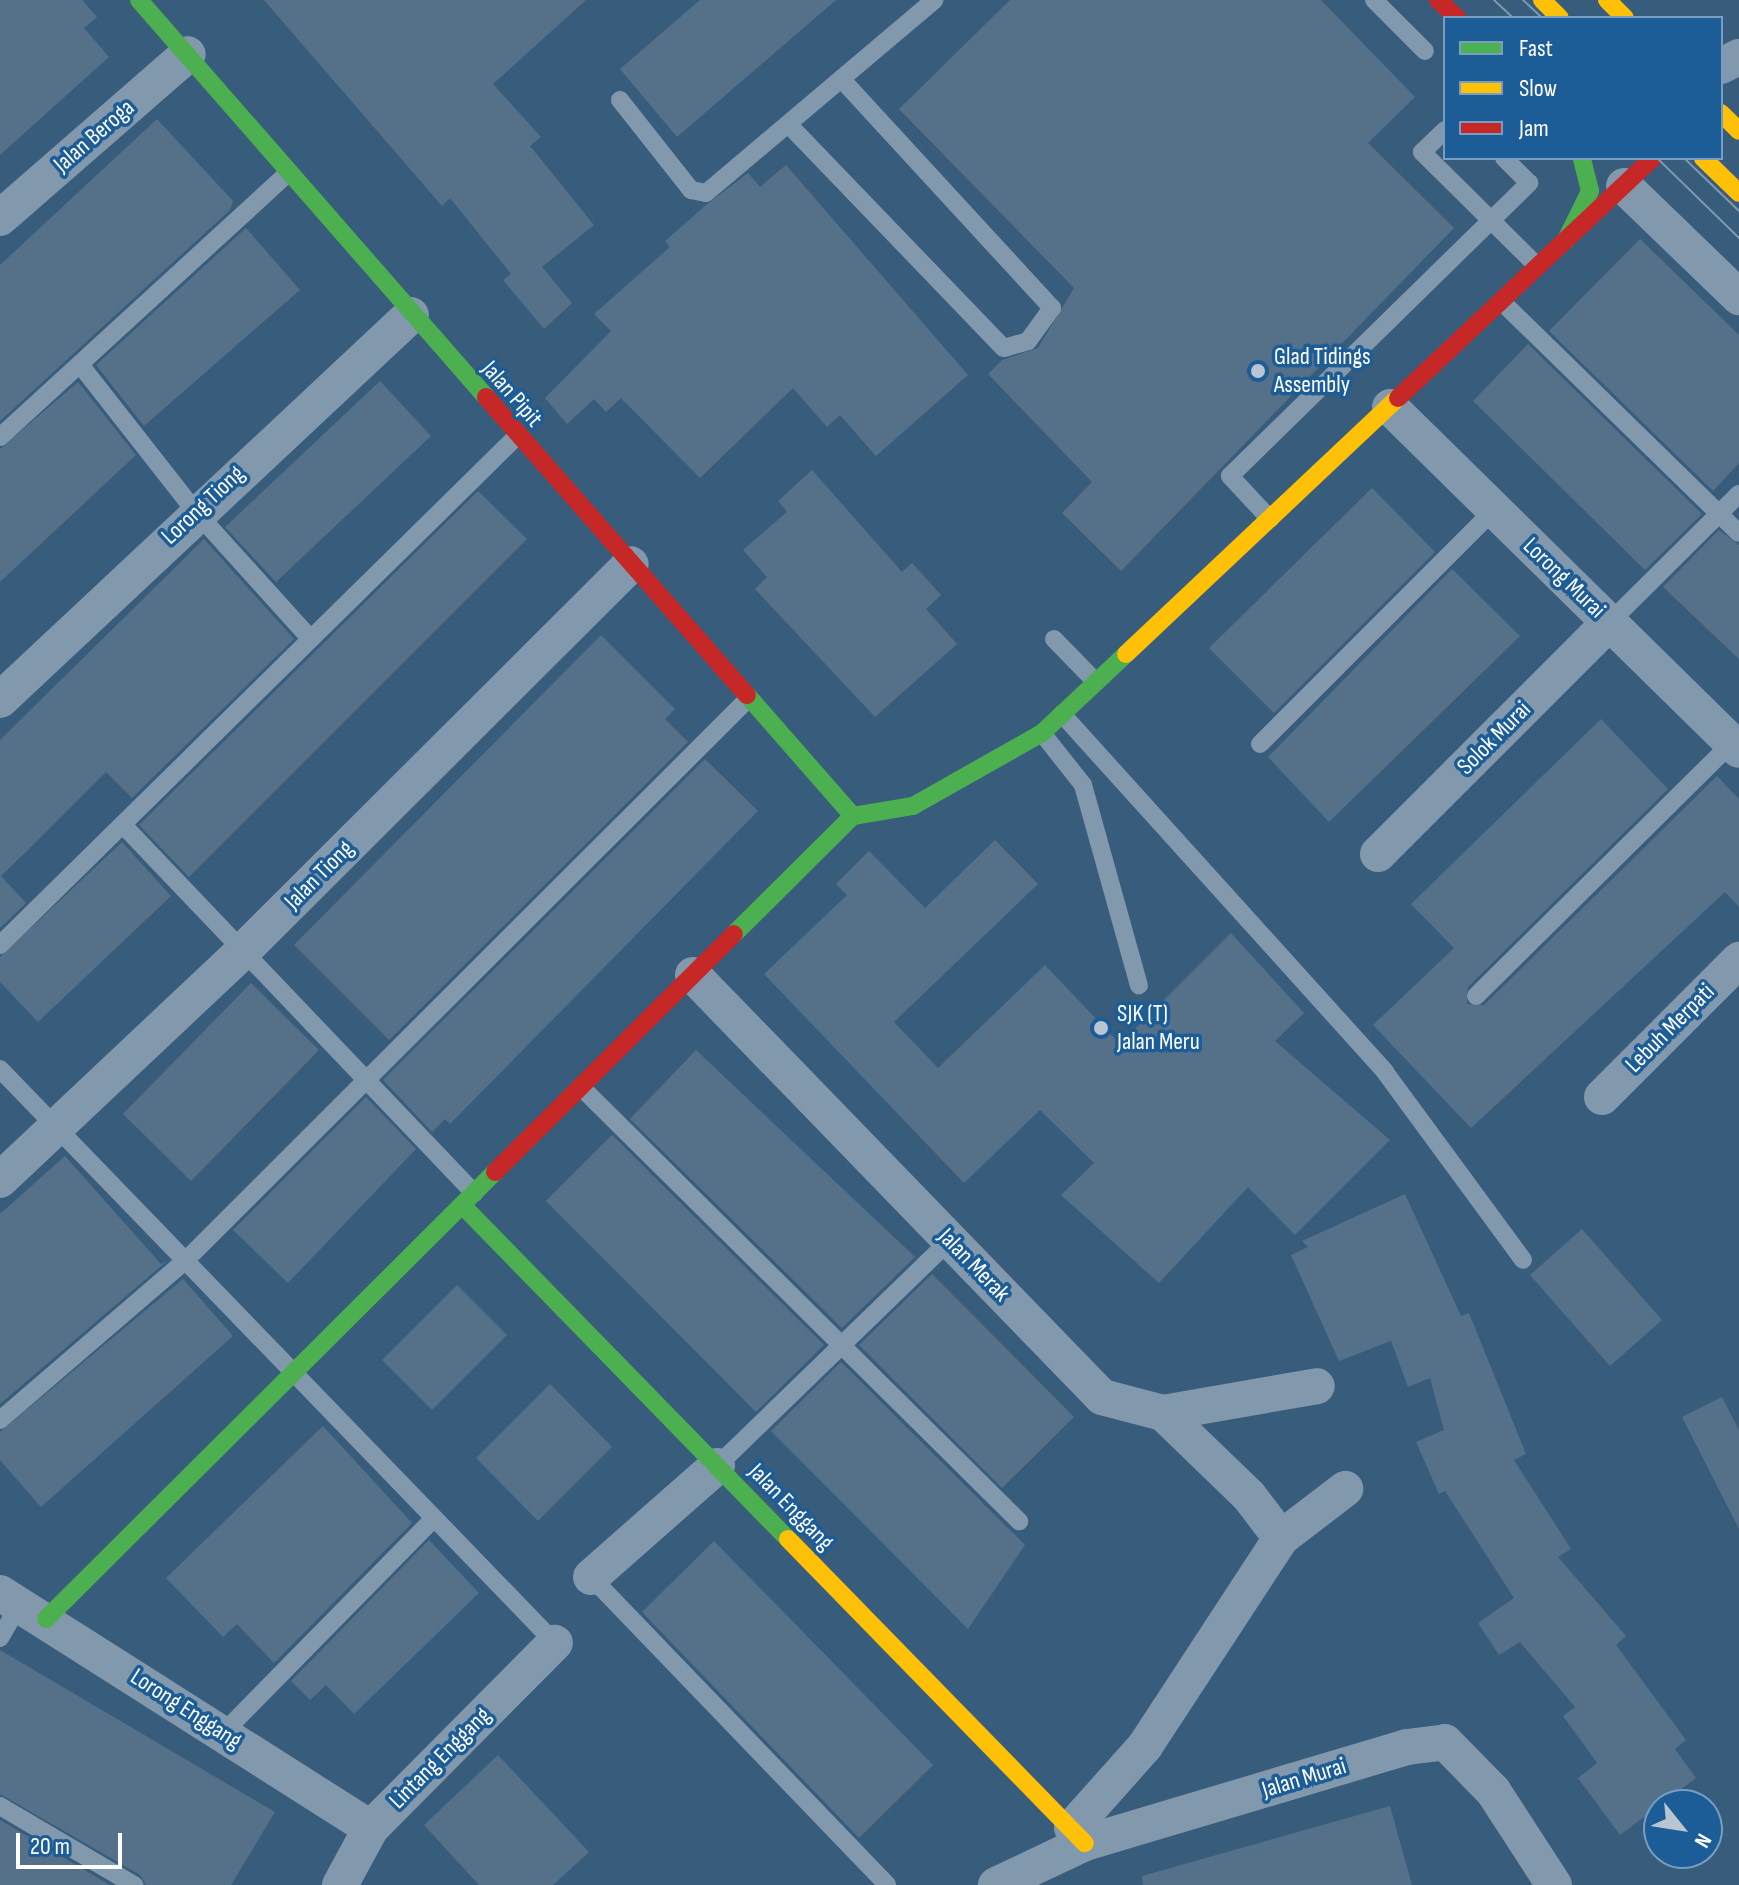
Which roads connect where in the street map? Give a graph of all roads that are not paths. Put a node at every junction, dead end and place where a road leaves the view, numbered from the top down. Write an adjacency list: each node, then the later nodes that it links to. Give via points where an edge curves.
1 (139, 0): 11 (main road, Jalan Pipit)
2 (934, 0): 12 (lane)
3 (1374, 0): 10 (lane)
4 (1438, 0): 7 (main road)
5 (1542, 0): 8 (main road)
6 (1607, 0): 9 (main road)
7 (1455, 16)
8 (1558, 16)
9 (1623, 16)
10 (1425, 51)
11 (188, 54): 22 (main road, Jalan Pipit); 25 (street, Jalan Beroga)
12 (843, 81): 15 (lane); 15 (lane, via 1052,308 1028,341 1004,348)
13 (620, 100): 15 (lane, via 691,190 706,193)
14 (1723, 115): 16 (main road)
15 (790, 126)
16 (1739, 131)
17 (1443, 132): 26 (lane, via 1422,152)
18 (1506, 160): 26 (lane, via 1529,183)
19 (1582, 160): 27 (main road, via 1590,191)
20 (1651, 160): 23 (main road)
21 (1705, 160): 24 (main road)
22 (287, 174): 31 (main road, Jalan Pipit); 32 (lane)
23 (1624, 186): 27 (main road); 29 (street)
24 (1739, 193)
25 (0, 218)
26 (1489, 222): 28 (lane); 40 (lane, via 1230,476)
27 (1566, 240): 28 (main road)
28 (1536, 265): 30 (main road)
29 (1739, 297)
30 (1501, 301): 33 (main road); 39 (lane)
31 (411, 315): 34 (main road, Jalan Pipit); 38 (street, Lorong Tiong)
32 (82, 367): 35 (lane); 38 (lane)
33 (1390, 407): 37 (street, Lorong Murai); 40 (main road)
34 (517, 436): 42 (main road, Jalan Pipit); 44 (lane)
35 (0, 437)
36 (1739, 494): 39 (lane)
37 (1494, 510): 43 (street, Lorong Murai); 51 (lane)
38 (195, 511): 44 (lane); 48 (street, Lorong Tiong)
39 (1719, 514): 41 (lane); 43 (lane)
40 (1270, 519): 46 (main road)
41 (1739, 533)
42 (631, 564): 47 (main road, Jalan Pipit); 57 (street, Jalan Tiong)
43 (1610, 622): 52 (street, Lorong Murai); 55 (street, Solok Murai)
44 (308, 636): 54 (lane)
45 (1054, 639): 46 (lane)
46 (1096, 682): 49 (main road)
47 (749, 698): 53 (main road, Jalan Pipit); 63 (lane)
48 (0, 700)
49 (1062, 714): 50 (main road); 70 (lane, via 1385,1072)
50 (1042, 733): 53 (main road, via 913,806); 60 (lane, via 1083,785)
51 (1260, 744)
52 (1736, 746): 61 (lane)
53 (853, 816): 59 (main road)
54 (123, 825): 56 (lane); 57 (lane)
55 (1378, 854)
56 (0, 945)
57 (242, 952): 63 (lane); 66 (street, Jalan Tiong)
58 (1739, 960): 65 (street, Lebuh Merpati)
59 (693, 975): 64 (main road); 69 (street, Jalan Merak)
60 (1139, 985)
61 (1476, 996)
62 (0, 1069): 66 (lane)
63 (365, 1080): 68 (lane); 71 (lane)
64 (581, 1087): 68 (main road); 72 (lane)
65 (1602, 1097)
66 (58, 1130): 67 (street, Jalan Tiong); 71 (lane)
67 (0, 1180)
68 (468, 1199): 73 (main road); 77 (main road, Jalan Enggang)
69 (950, 1240): 72 (lane); 75 (street, Jalan Merak, via 1102,1397)
70 (1523, 1260)
71 (184, 1262): 73 (lane); 76 (lane)
72 (839, 1346): 77 (lane); 80 (lane)
73 (292, 1374): 79 (lane); 83 (main road)
74 (1317, 1386): 75 (street, Jalan Merak)
75 (1163, 1413): 81 (street, via 1249,1496)
76 (0, 1420)
77 (717, 1466): 82 (street); 89 (main road, Jalan Enggang)
78 (1345, 1489): 81 (street)
79 (432, 1520): 85 (lane); 86 (lane)
80 (1019, 1521)
81 (1281, 1538): 89 (street, via 1145,1746)
82 (591, 1577): 92 (lane)
83 (22, 1605): 84 (lane); 86 (street, Lorong Enggang)
84 (0, 1638)
85 (555, 1643): 88 (street, Lintang Enggang)
86 (223, 1733): 88 (street, Lorong Enggang)
87 (0, 1806): 90 (lane)
88 (371, 1828): 91 (street, Lintang Enggang)
89 (1079, 1836): 93 (street, Jalan Murai); 94 (street, Jalan Murai, via 1407,1747 1445,1742 1493,1791)
90 (134, 1885)
91 (340, 1885)
92 (887, 1885)
93 (996, 1885)
94 (1554, 1885)

